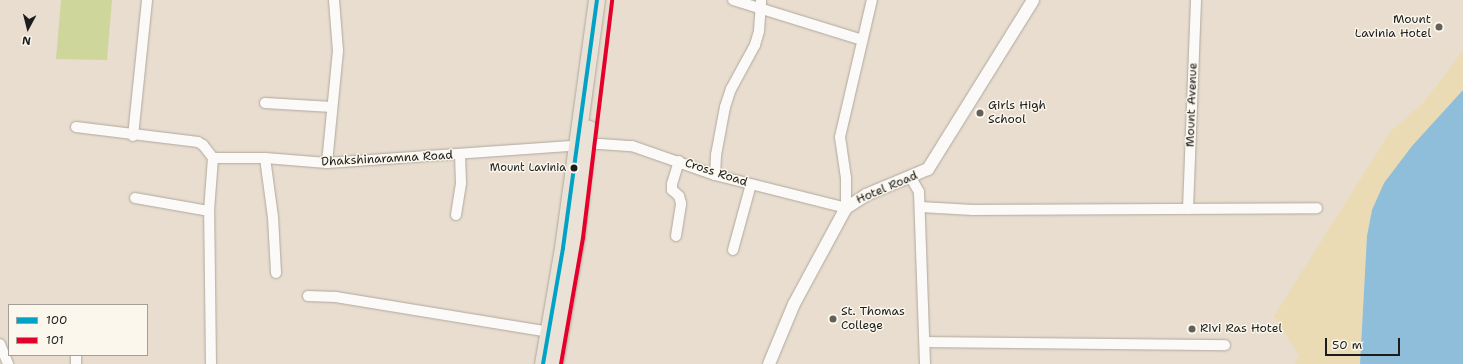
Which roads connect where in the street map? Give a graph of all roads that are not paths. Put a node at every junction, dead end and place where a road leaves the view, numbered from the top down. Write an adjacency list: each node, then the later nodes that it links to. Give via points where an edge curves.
1 (147, 0): 14 (street)
2 (334, 0): 12 (street, via 338,51)
3 (597, 0): 15 (highway)
4 (606, 0): 15 (highway)
5 (733, 0): 9 (street)
6 (872, 0): 10 (street)
7 (1033, 0): 22 (street, Hotel Road, via 933,163 923,173)
8 (1196, 0): 28 (street, Mount Avenue)
9 (761, 4): 10 (street); 21 (street, via 755,45 731,89 725,107)
10 (862, 40): 26 (street, via 840,137 846,178)
11 (265, 103): 12 (street)
12 (332, 107): 20 (street)
13 (76, 127): 14 (street)
14 (134, 136): 17 (street, via 198,142)
15 (581, 146): 16 (street, Dhakshinaramna Road); 19 (street, Cross Road, via 632,146); 35 (highway); 42 (highway, via 577,237)
16 (460, 155): 20 (street, Dhakshinaramna Road); 30 (street, via 461,183)
17 (213, 158): 18 (street, Dhakshinaramna Road); 29 (street)
18 (265, 158): 20 (street, Dhakshinaramna Road); 33 (street, via 273,217)
19 (679, 161): 21 (street, Cross Road); 31 (street, via 672,184 672,190 679,196 681,203)
20 (327, 163)
21 (715, 175): 23 (street, Cross Road)
22 (911, 178): 25 (street, via 919,192); 26 (street, Hotel Road, via 866,195)
23 (751, 184): 26 (street, Cross Road); 32 (street)
24 (135, 198): 29 (street)
25 (920, 207): 28 (street, via 973,210); 36 (street)
26 (846, 208): 43 (street, Hotel Road, via 794,304)
27 (1317, 208): 28 (street)
28 (1188, 210)
29 (209, 211): 40 (street)
30 (456, 215)
31 (676, 236)
32 (733, 250)
33 (276, 273)
34 (308, 296): 35 (street, via 336,297)
35 (549, 332): 41 (highway)
36 (925, 342): 38 (street); 44 (street)
37 (0, 344): 39 (street)
38 (1225, 345)
39 (8, 364)
40 (211, 364)
41 (543, 364)
42 (555, 364)
43 (769, 364)
44 (926, 364)

